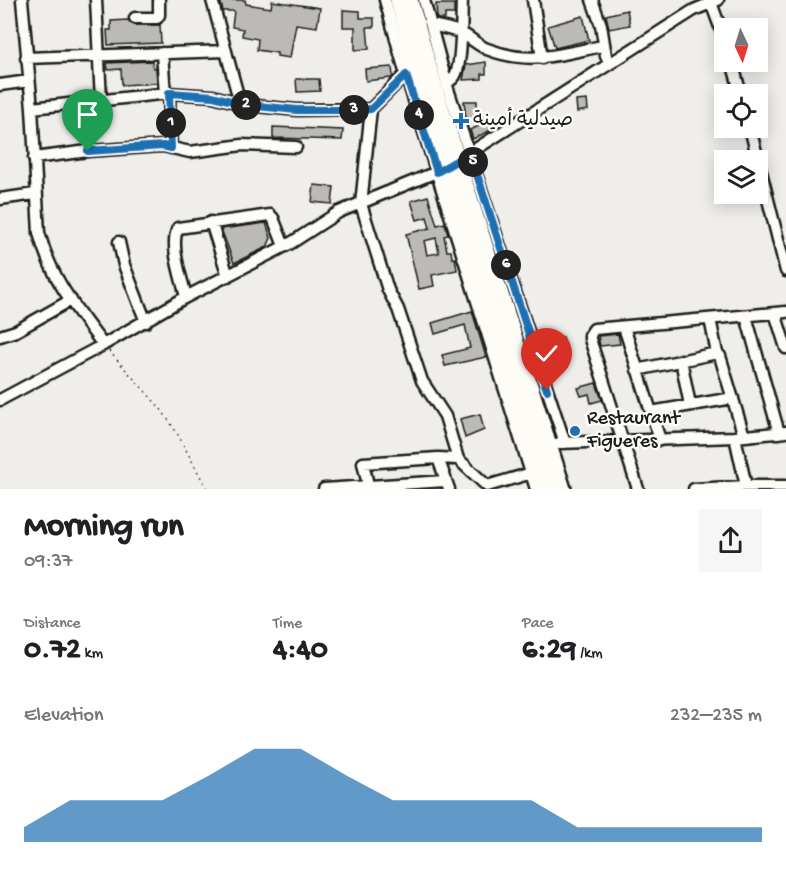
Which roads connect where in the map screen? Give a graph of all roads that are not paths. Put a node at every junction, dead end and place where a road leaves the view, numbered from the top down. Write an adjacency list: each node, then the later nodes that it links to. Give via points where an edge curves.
1 (22, 0): 21 (street)
2 (96, 0): 20 (street)
3 (159, 0): 13 (street, via 157,18)
4 (212, 0): 18 (street)
5 (385, 0): 24 (street)
6 (398, 0): 24 (highway)
7 (410, 0): 37 (highway)
8 (424, 0): 15 (street)
9 (462, 0): 16 (street)
10 (533, 0): 22 (street)
11 (592, 0): 17 (street, via 602,25)
12 (713, 1): 14 (street); 23 (street)
13 (135, 18)
14 (718, 18)
15 (431, 26): 16 (street); 26 (street)
16 (461, 33): 22 (street, via 491,50 522,58); 26 (street, via 457,71)
17 (603, 46): 22 (street); 23 (street)
18 (226, 51): 19 (street); 30 (street)
19 (162, 53): 20 (street); 28 (street)
20 (99, 54): 21 (street); 29 (street)
21 (27, 58): 25 (street)
22 (542, 58)
23 (611, 63): 37 (street)
24 (410, 71): 32 (street); 37 (highway)
25 (29, 81): 27 (street); 31 (street)
26 (447, 83): 37 (street)
27 (0, 86)
28 (167, 93): 29 (street); 30 (street, via 213,96); 35 (street)
29 (101, 101): 31 (street)
30 (240, 103): 32 (street, via 297,110)
31 (32, 108): 36 (street)
32 (371, 109): 40 (street)
33 (753, 138): 44 (street)
34 (296, 147): 35 (street, via 242,145 190,152)
35 (171, 148): 36 (street, via 88,151)
36 (34, 158): 38 (street)
37 (453, 163): 40 (street); 67 (street); 68 (highway); 71 (highway)
38 (35, 194): 39 (street); 47 (street, via 43,249 58,284)
39 (0, 199)
40 (361, 204): 43 (street, via 339,212); 70 (street, via 422,381 445,416)
41 (211, 222): 43 (street, via 270,215); 45 (street); 46 (street, via 176,231 174,246)
42 (119, 242): 51 (street)
43 (284, 246): 45 (street)
44 (786, 271)
45 (228, 276): 46 (street)
46 (186, 297): 51 (street)
47 (71, 300): 53 (street); 54 (street)
48 (780, 312): 49 (street); 55 (street)
49 (746, 316): 50 (street); 63 (street)
50 (710, 319): 52 (street); 56 (street)
51 (146, 322): 54 (street)
52 (624, 327): 58 (street); 66 (street, via 594,329 590,339)
53 (0, 336)
54 (104, 345): 60 (street)
55 (786, 348)
56 (717, 353): 57 (street); 59 (street)
57 (681, 360): 58 (street); 61 (street)
58 (637, 370): 62 (street)
59 (733, 398): 61 (street); 64 (street)
60 (0, 400)
61 (690, 405): 62 (street)
62 (651, 412): 65 (street)
63 (782, 433): 64 (street)
64 (739, 436): 65 (street); 73 (street)
65 (660, 440): 66 (street)
66 (622, 441): 67 (street); 82 (street)
67 (565, 443): 68 (street)
68 (549, 444): 81 (highway)
69 (438, 458): 70 (street); 72 (street); 77 (street, via 363,463)
70 (458, 459): 75 (street)
71 (536, 472): 75 (street); 79 (street); 80 (highway)
72 (447, 485): 77 (street)
73 (746, 486): 76 (street); 83 (street)
74 (786, 486): 76 (street)
75 (488, 487)
76 (770, 487)
77 (369, 488): 78 (street)
78 (324, 489)
79 (536, 489)
80 (548, 489)
81 (563, 489)
82 (638, 489)
83 (694, 489)

